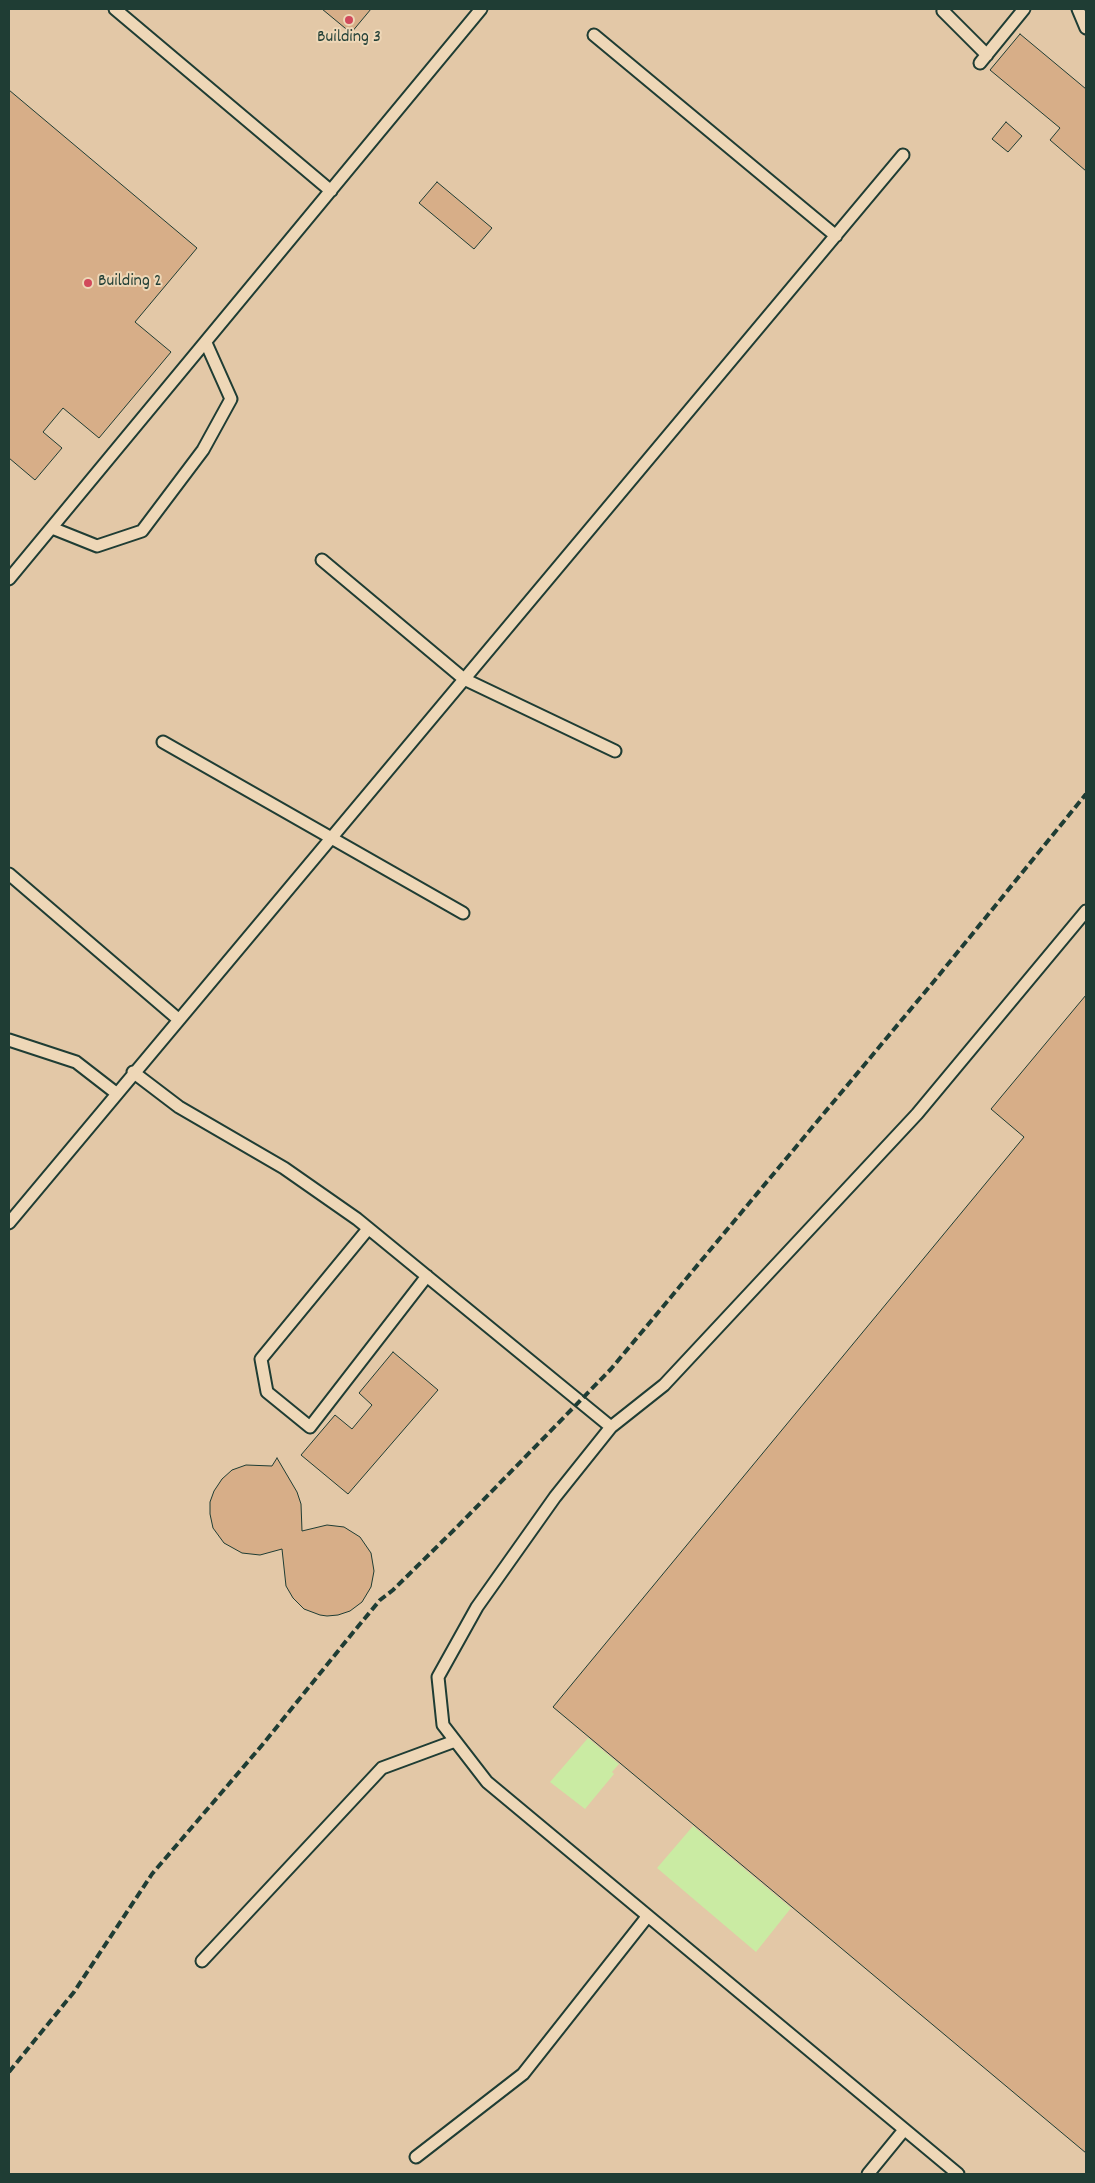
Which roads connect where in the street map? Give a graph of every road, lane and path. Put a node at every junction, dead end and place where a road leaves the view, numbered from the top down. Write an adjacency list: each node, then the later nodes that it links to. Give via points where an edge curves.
1 (115, 9): 9 (lane)
2 (481, 9): 9 (lane)
3 (944, 9): 4 (lane, via 983,59)
4 (1024, 9)
5 (1078, 9): 6 (lane)
6 (1086, 28)
7 (594, 35): 10 (lane)
8 (903, 155): 10 (lane)
9 (330, 191): 11 (lane)
10 (836, 236): 15 (lane)
11 (206, 343): 12 (lane); 12 (lane, via 231,398 203,450 142,531 97,546)
12 (52, 528): 14 (lane)
13 (322, 560): 15 (lane)
14 (9, 579)
15 (464, 678): 17 (lane); 18 (lane)
16 (162, 742): 18 (lane)
17 (615, 751)
18 (331, 837): 21 (lane); 22 (lane)
19 (9, 874): 22 (lane)
20 (1086, 911): 29 (lane, via 917,1114 664,1385)
21 (463, 913)
22 (178, 1019): 24 (lane)
23 (9, 1040): 25 (lane, via 76,1062)
24 (133, 1072): 25 (lane); 27 (lane, via 179,1107 284,1168)
25 (116, 1093): 26 (lane)
26 (9, 1223)
27 (368, 1228): 28 (lane); 28 (lane, via 261,1359 267,1392 310,1427)
28 (427, 1276): 29 (lane)
29 (611, 1426): 30 (lane, via 476,1607 438,1677 443,1725)
30 (455, 1741): 31 (lane, via 487,1782); 32 (lane, via 382,1768)
31 (647, 1917): 33 (lane); 34 (lane, via 523,2074)
32 (202, 1961)
33 (904, 2130): 35 (lane); 36 (lane)
34 (416, 2157)
35 (868, 2174)
36 (958, 2174)

